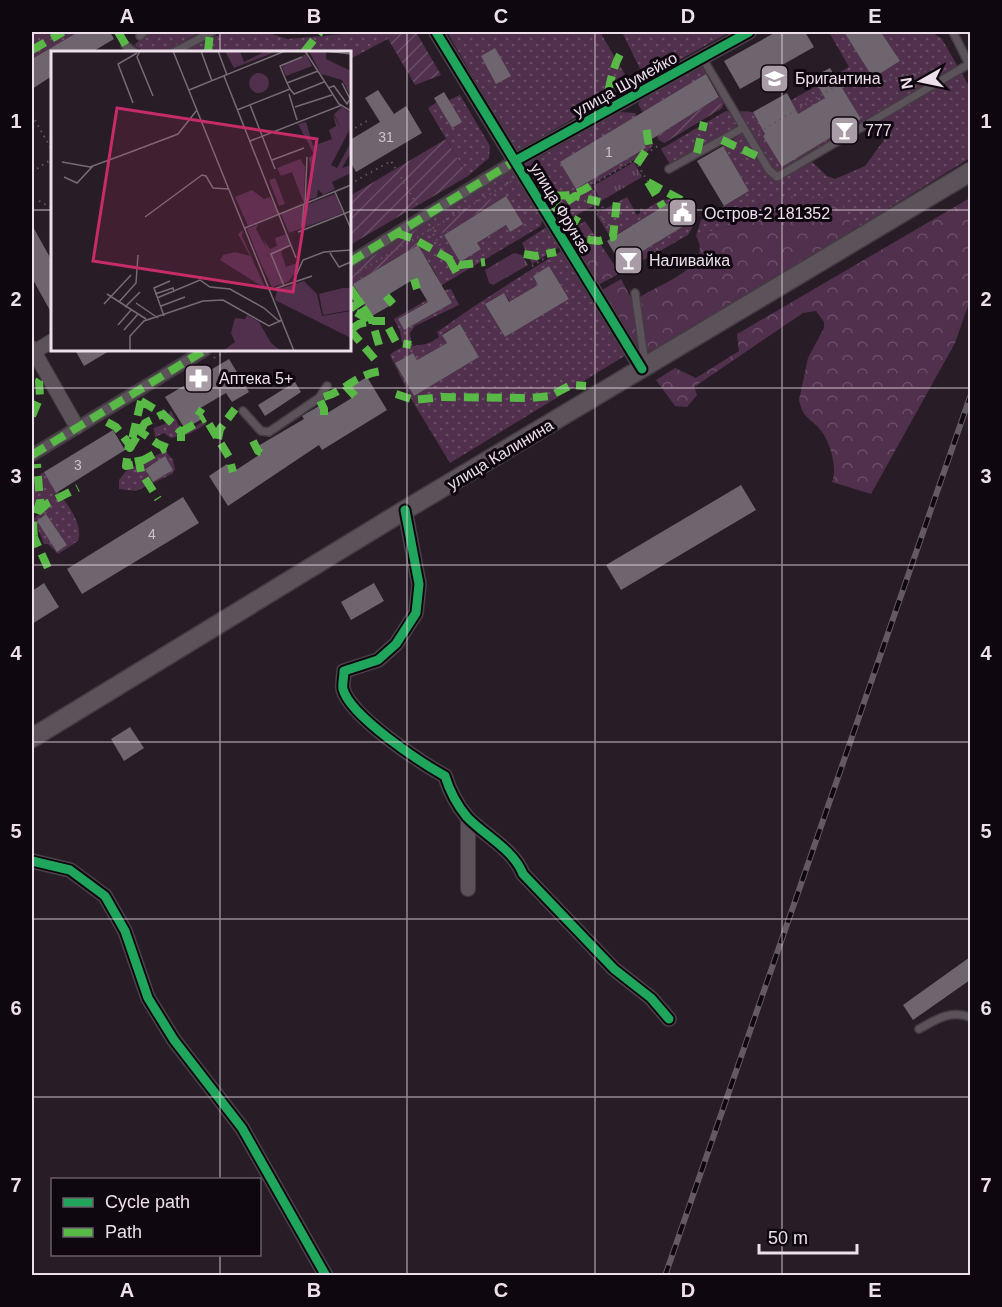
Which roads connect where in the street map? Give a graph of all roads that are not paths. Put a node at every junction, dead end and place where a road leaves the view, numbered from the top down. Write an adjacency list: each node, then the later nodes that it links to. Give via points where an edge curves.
1 (212, 32): 7 (lane)
2 (436, 32): 11 (street, улица Фрунзе)
3 (749, 32): 8 (street, улица Шумейко)
4 (953, 32): 9 (lane)
5 (126, 45): 6 (lane)
6 (133, 51)
7 (176, 51)
8 (703, 59): 10 (lane); 11 (street, улица Шумейко)
9 (970, 65): 10 (lane, via 777,177)
10 (743, 128): 12 (lane)
11 (517, 163): 14 (street, улица Шумейко); 19 (street, улица Фрунзе)
12 (669, 169)
13 (970, 172): 19 (main road, улица Калинина)
14 (351, 261)
15 (635, 293): 19 (lane)
16 (51, 342): 17 (street)
17 (32, 351): 22 (street)
18 (203, 351): 22 (street)
19 (644, 368): 24 (main road, улица Калинина)
20 (327, 386): 21 (lane, via 319,398 269,432 261,431)
21 (243, 411)
22 (77, 427): 23 (street)
23 (32, 455)
24 (405, 510): 25 (main road, улица Калинина); 26 (street, via 419,584 416,613 396,644 378,660 344,671 343,688 348,701 406,754 445,776 452,798)
25 (32, 738)
26 (468, 818): 28 (street); 30 (street, via 501,846 599,954 651,998)
27 (32, 861): 32 (street, via 70,870 105,896 125,931 148,998 174,1040 242,1128)
28 (468, 889)
29 (970, 1017): 31 (lane, via 960,1013 942,1016)
30 (669, 1019)
31 (919, 1029)
32 (326, 1275)

